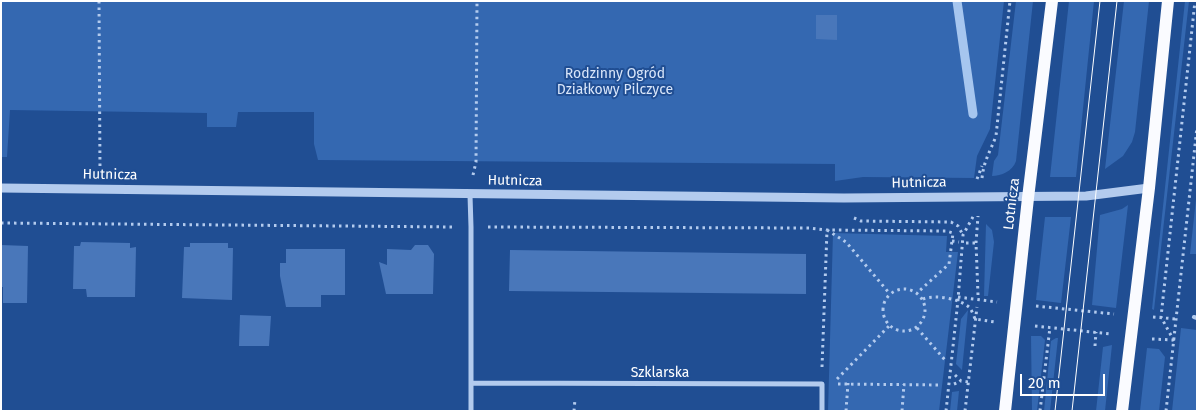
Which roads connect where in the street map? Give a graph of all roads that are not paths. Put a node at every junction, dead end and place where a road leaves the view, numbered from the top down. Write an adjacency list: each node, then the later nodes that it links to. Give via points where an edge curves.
1 (1052, 1): 6 (main road, Lotnicza)
2 (1168, 1): 4 (main road)
3 (1, 188): 5 (street, Hutnicza)
4 (1149, 188): 6 (street, Hutnicza, via 1086,196); 11 (main road)
5 (470, 194): 6 (street, Hutnicza); 7 (street)
6 (1028, 198): 10 (main road, Lotnicza)
7 (472, 383): 8 (street); 9 (street, Szklarska, via 822,384)
8 (471, 411)
9 (822, 411)
10 (1006, 411)
11 (1122, 411)

